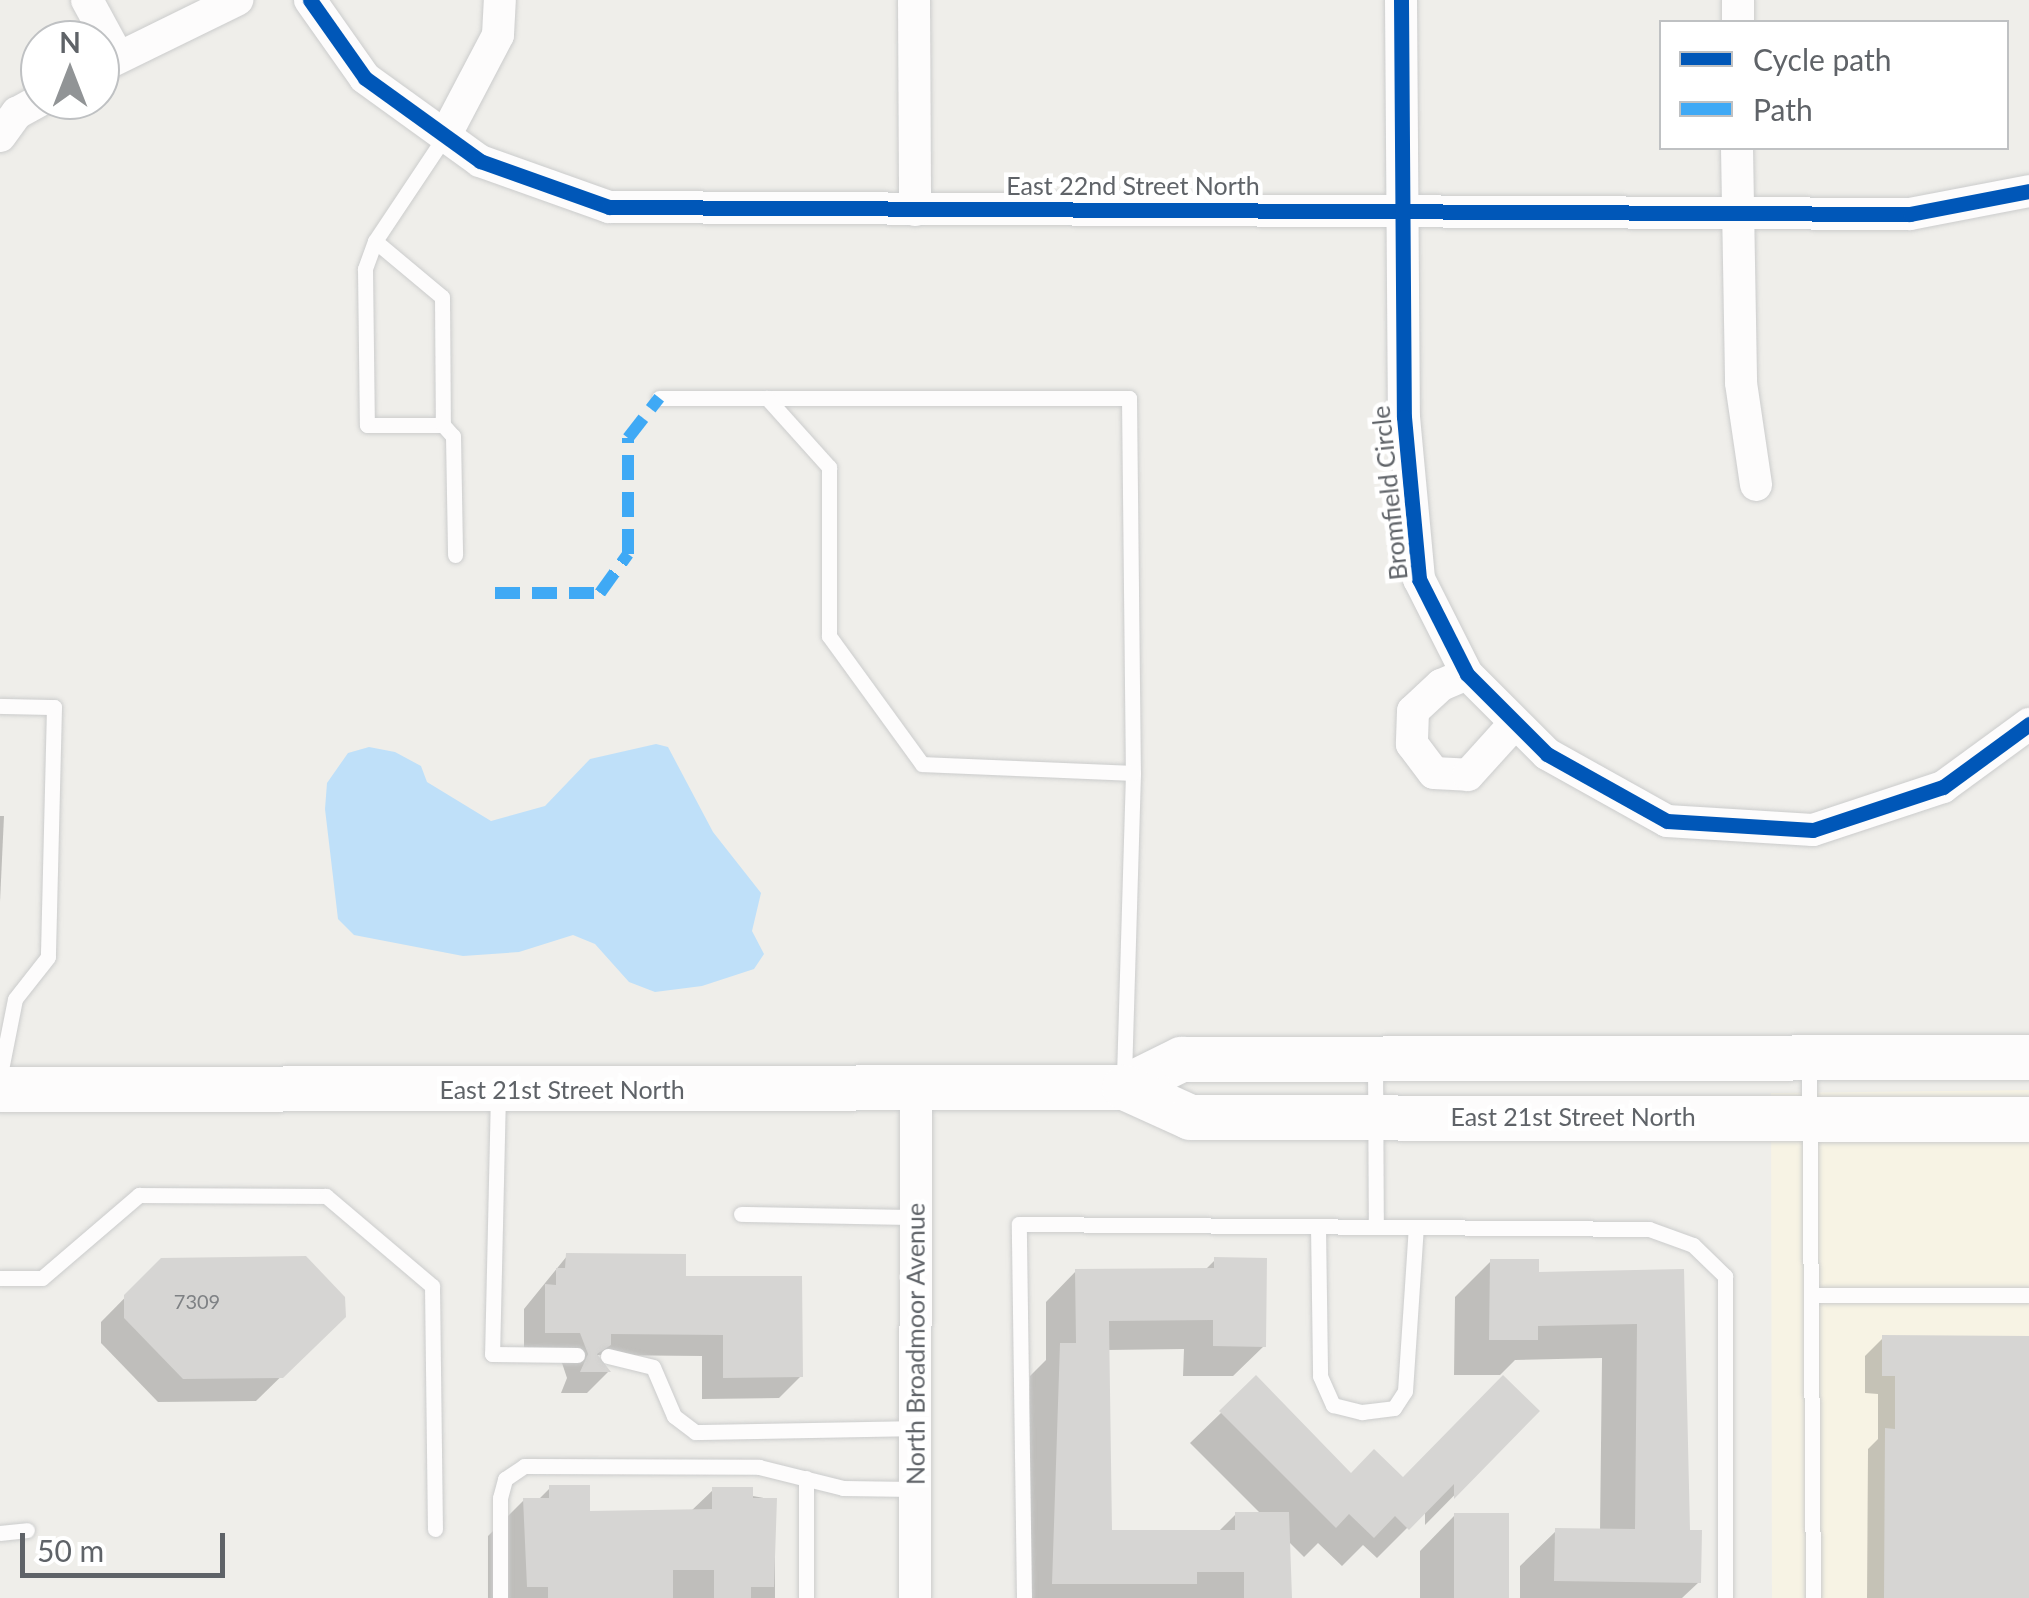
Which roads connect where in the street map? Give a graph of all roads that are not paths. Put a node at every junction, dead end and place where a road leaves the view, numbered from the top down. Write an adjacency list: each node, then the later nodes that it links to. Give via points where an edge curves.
1 (237, 0): 6 (street)
2 (310, 0): 9 (street, East 22nd Street North, via 365,78)
3 (500, 0): 9 (street, via 498,35)
4 (914, 0): 13 (street)
5 (1401, 0): 12 (street, Bromfield Circle)
6 (120, 57)
7 (20, 111): 8 (street)
8 (0, 136)
9 (445, 136): 13 (street, East 22nd Street North, via 480,161 608,208); 15 (lane)
10 (1737, 150): 14 (street)
11 (2029, 191): 14 (street, East 22nd Street North, via 1910,214)
12 (1402, 209): 13 (street, East 22nd Street North); 14 (street, East 22nd Street North); 21 (street, Bromfield Circle, via 1404,417 1419,579)
13 (914, 210)
14 (1737, 214): 19 (street, via 1741,382)
15 (375, 241): 18 (lane, via 442,297); 18 (lane, via 365,268 367,426)
16 (658, 398): 17 (lane)
17 (767, 398): 25 (lane, via 829,466 830,636 922,764); 25 (lane, via 1130,398)
18 (443, 424): 20 (lane, via 453,436)
19 (1756, 485)
20 (455, 555)
21 (1468, 674): 23 (street, Bromfield Circle); 23 (street, via 1441,685 1414,711 1412,744 1434,773 1468,775)
22 (0, 706): 29 (lane, via 54,707 54,725 48,957 15,999)
23 (1515, 723): 24 (street, Bromfield Circle, via 1548,754 1667,821 1813,830 1943,787)
24 (2029, 724)
25 (1133, 773): 30 (lane)
26 (2029, 1056): 27 (main road, East 21st Street North)
27 (1809, 1058): 28 (main road, East 21st Street North); 35 (lane)
28 (1375, 1059): 30 (main road, East 21st Street North, via 1181,1059); 34 (lane)
29 (0, 1076)
30 (1124, 1087): 33 (main road, East 21st Street North); 34 (main road, East 21st Street North, via 1190,1117)
31 (0, 1089): 32 (main road, East 21st Street North)
32 (498, 1089): 33 (main road, East 21st Street North); 45 (lane, via 492,1354)
33 (916, 1090): 38 (street, North Broadmoor Avenue)
34 (1375, 1117): 35 (main road, East 21st Street North); 40 (lane)
35 (1809, 1117): 36 (main road, East 21st Street North); 43 (lane)
36 (2029, 1119)
37 (741, 1214): 38 (lane)
38 (915, 1217): 47 (street, North Broadmoor Avenue)
39 (1318, 1226): 40 (lane); 41 (lane, via 1320,1376 1333,1405 1362,1412 1394,1408 1406,1391); 56 (lane, via 1019,1224)
40 (1376, 1226): 41 (lane)
41 (1416, 1227): 57 (lane, via 1648,1228 1715,1260 1725,1276)
42 (0, 1278): 50 (lane, via 42,1278 139,1195 326,1196 432,1286)
43 (1812, 1295): 44 (lane); 58 (lane)
44 (2029, 1295)
45 (577, 1355)
46 (608, 1356): 47 (lane, via 654,1367 674,1416 696,1432)
47 (914, 1428): 49 (street, North Broadmoor Avenue)
48 (806, 1478): 49 (lane, via 843,1488); 53 (lane, via 782,1469 716,1465 512,1471 500,1498); 54 (lane)
49 (914, 1488): 55 (street, North Broadmoor Avenue)
50 (435, 1529)
51 (27, 1530): 52 (lane)
52 (0, 1533)
53 (500, 1598)
54 (806, 1598)
55 (915, 1598)
56 (1024, 1598)
57 (1725, 1598)
58 (1813, 1598)

